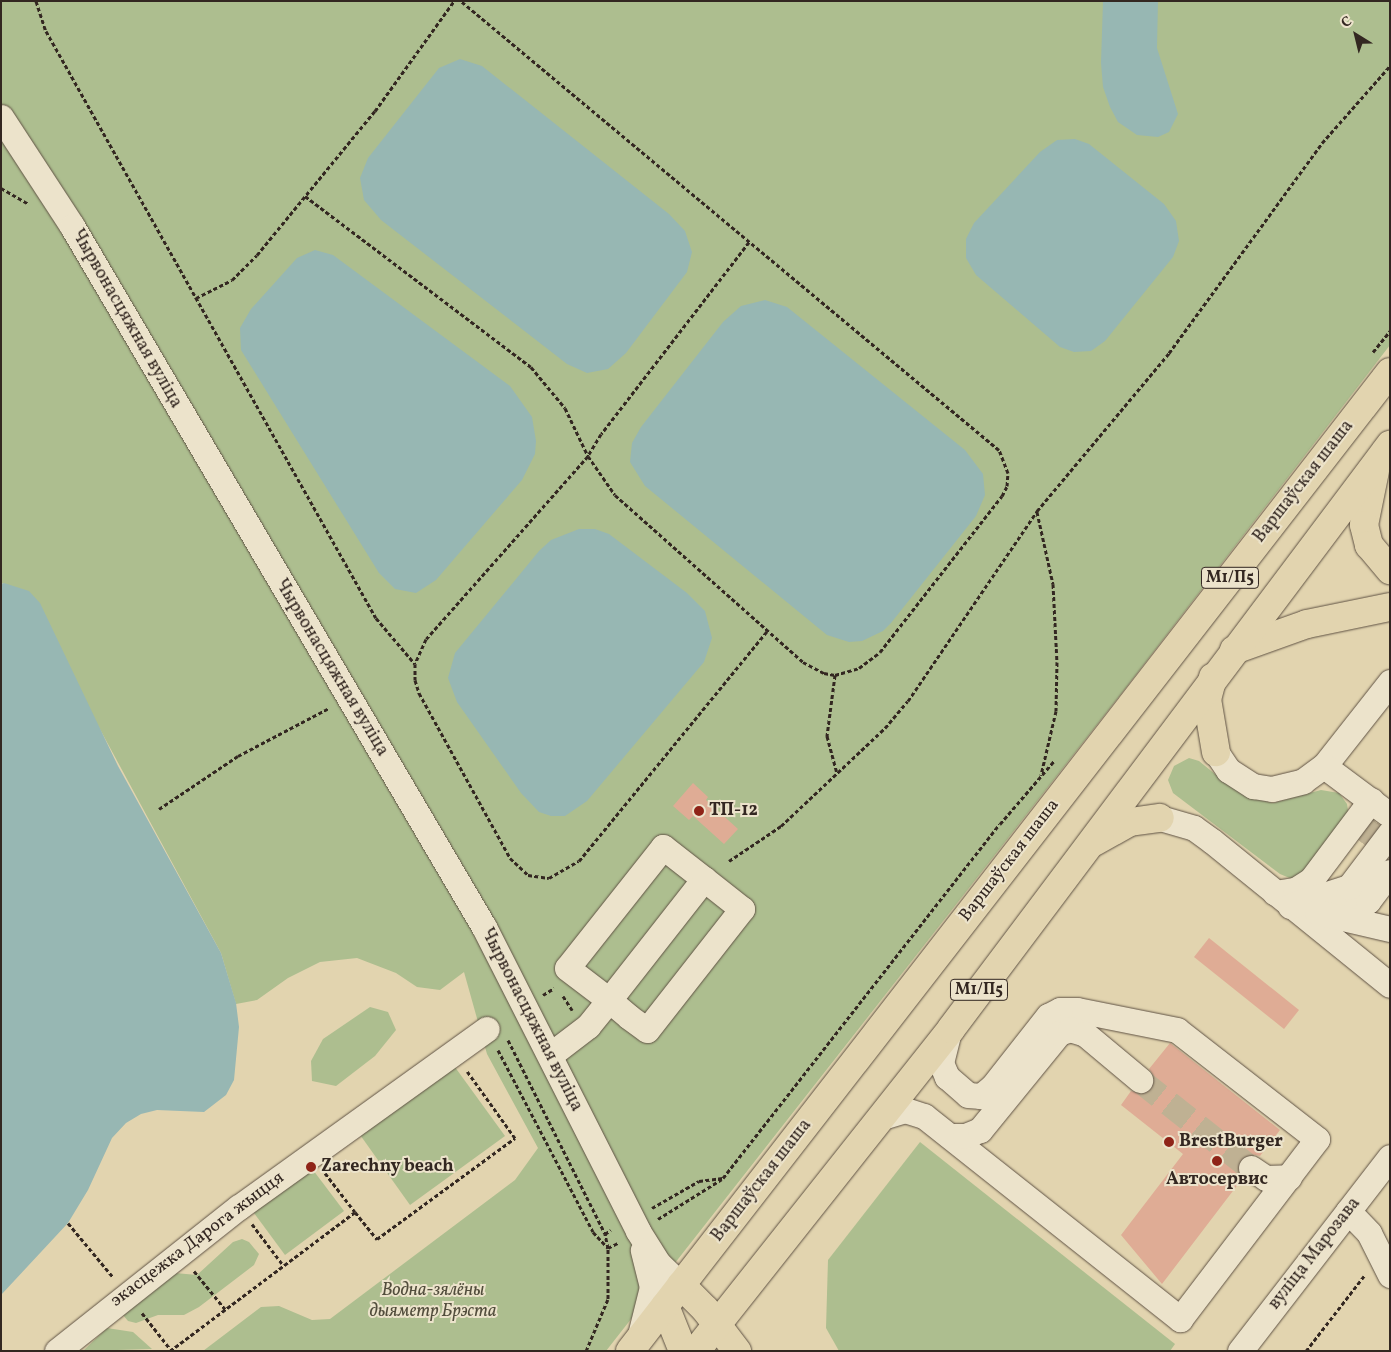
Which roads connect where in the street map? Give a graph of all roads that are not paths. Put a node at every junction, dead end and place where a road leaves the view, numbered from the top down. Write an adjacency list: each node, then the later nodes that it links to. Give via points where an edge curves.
1 (1, 117): 27 (street, Чырвонасцяжная вуліца, via 72,226 484,927)
2 (1390, 372): 37 (main road, Варшаўская шаша / М1/П5)
3 (1384, 453): 4 (main road, via 1364,525 1369,545); 6 (main road, М1/П5)
4 (1390, 570)
5 (1390, 606): 6 (main road, via 1307,624)
6 (1234, 650): 7 (main road, М1/П5)
7 (1213, 676): 9 (main road, via 1207,699); 14 (main road, М1/П5)
8 (1390, 682): 10 (street)
9 (1216, 752): 10 (street, via 1228,770 1254,786 1272,789 1303,781)
10 (1324, 766): 11 (street)
11 (1383, 815): 19 (street, via 1311,880); 19 (street, via 1349,887)
12 (1160, 818): 14 (main road, via 1130,822); 19 (street, via 1194,828)
13 (1364, 844): 19 (street, via 1338,880)
14 (1086, 846): 26 (main road, М1/П5)
15 (1390, 852): 19 (street, via 1358,895)
16 (1390, 872): 19 (street, via 1368,901)
17 (704, 880): 24 (street); 24 (street, via 742,909 647,1030); 24 (street, via 663,847 627,892 568,968)
18 (1390, 893): 19 (street, via 1378,909)
19 (1282, 900): 20 (street); 21 (street); 22 (street); 23 (street)
20 (1390, 916)
21 (1390, 924)
22 (1390, 929)
23 (1390, 985)
24 (609, 1000): 27 (street, via 585,1029)
25 (493, 1025): 40 (street, экасцежка Дарога жыцця, via 239,1207)
26 (951, 1029): 29 (main road, М1/П5); 33 (street, via 941,1063 947,1077 968,1095 981,1096 994,1086 1048,1016 1060,1010 1077,1010 1177,1030 1317,1139)
27 (550, 1055): 35 (street, Чырвонасцяжная вуліца)
28 (1140, 1080): 30 (street, via 1084,1034 1070,1029 1059,1033 980,1130 965,1136)
29 (882, 1116): 30 (street, via 905,1110 924,1116); 38 (main road, М1/П5)
30 (950, 1136): 33 (street, via 1180,1319)
31 (1390, 1157): 34 (street, вуліца Марозава)
32 (1250, 1168): 33 (street, via 1266,1178)
33 (1289, 1177)
34 (1348, 1211): 36 (street, via 1369,1233); 44 (street, вуліца Марозава)
35 (635, 1225): 37 (street, Чырвонасцяжная вуліца); 39 (street, Чырвонасцяжная вуліца, via 652,1287)
36 (1385, 1264)
37 (673, 1296): 38 (main road, Чырвонасцяжная вуліца); 39 (main road, Варшаўская шаша / М1/П5); 41 (main road, Чырвонасцяжная вуліца)
38 (717, 1324): 42 (main road, М1/П5); 43 (main road, Чырвонасцяжная вуліца)
39 (634, 1345)
40 (58, 1351)
41 (683, 1351)
42 (696, 1351)
43 (737, 1351)
44 (1240, 1351)

